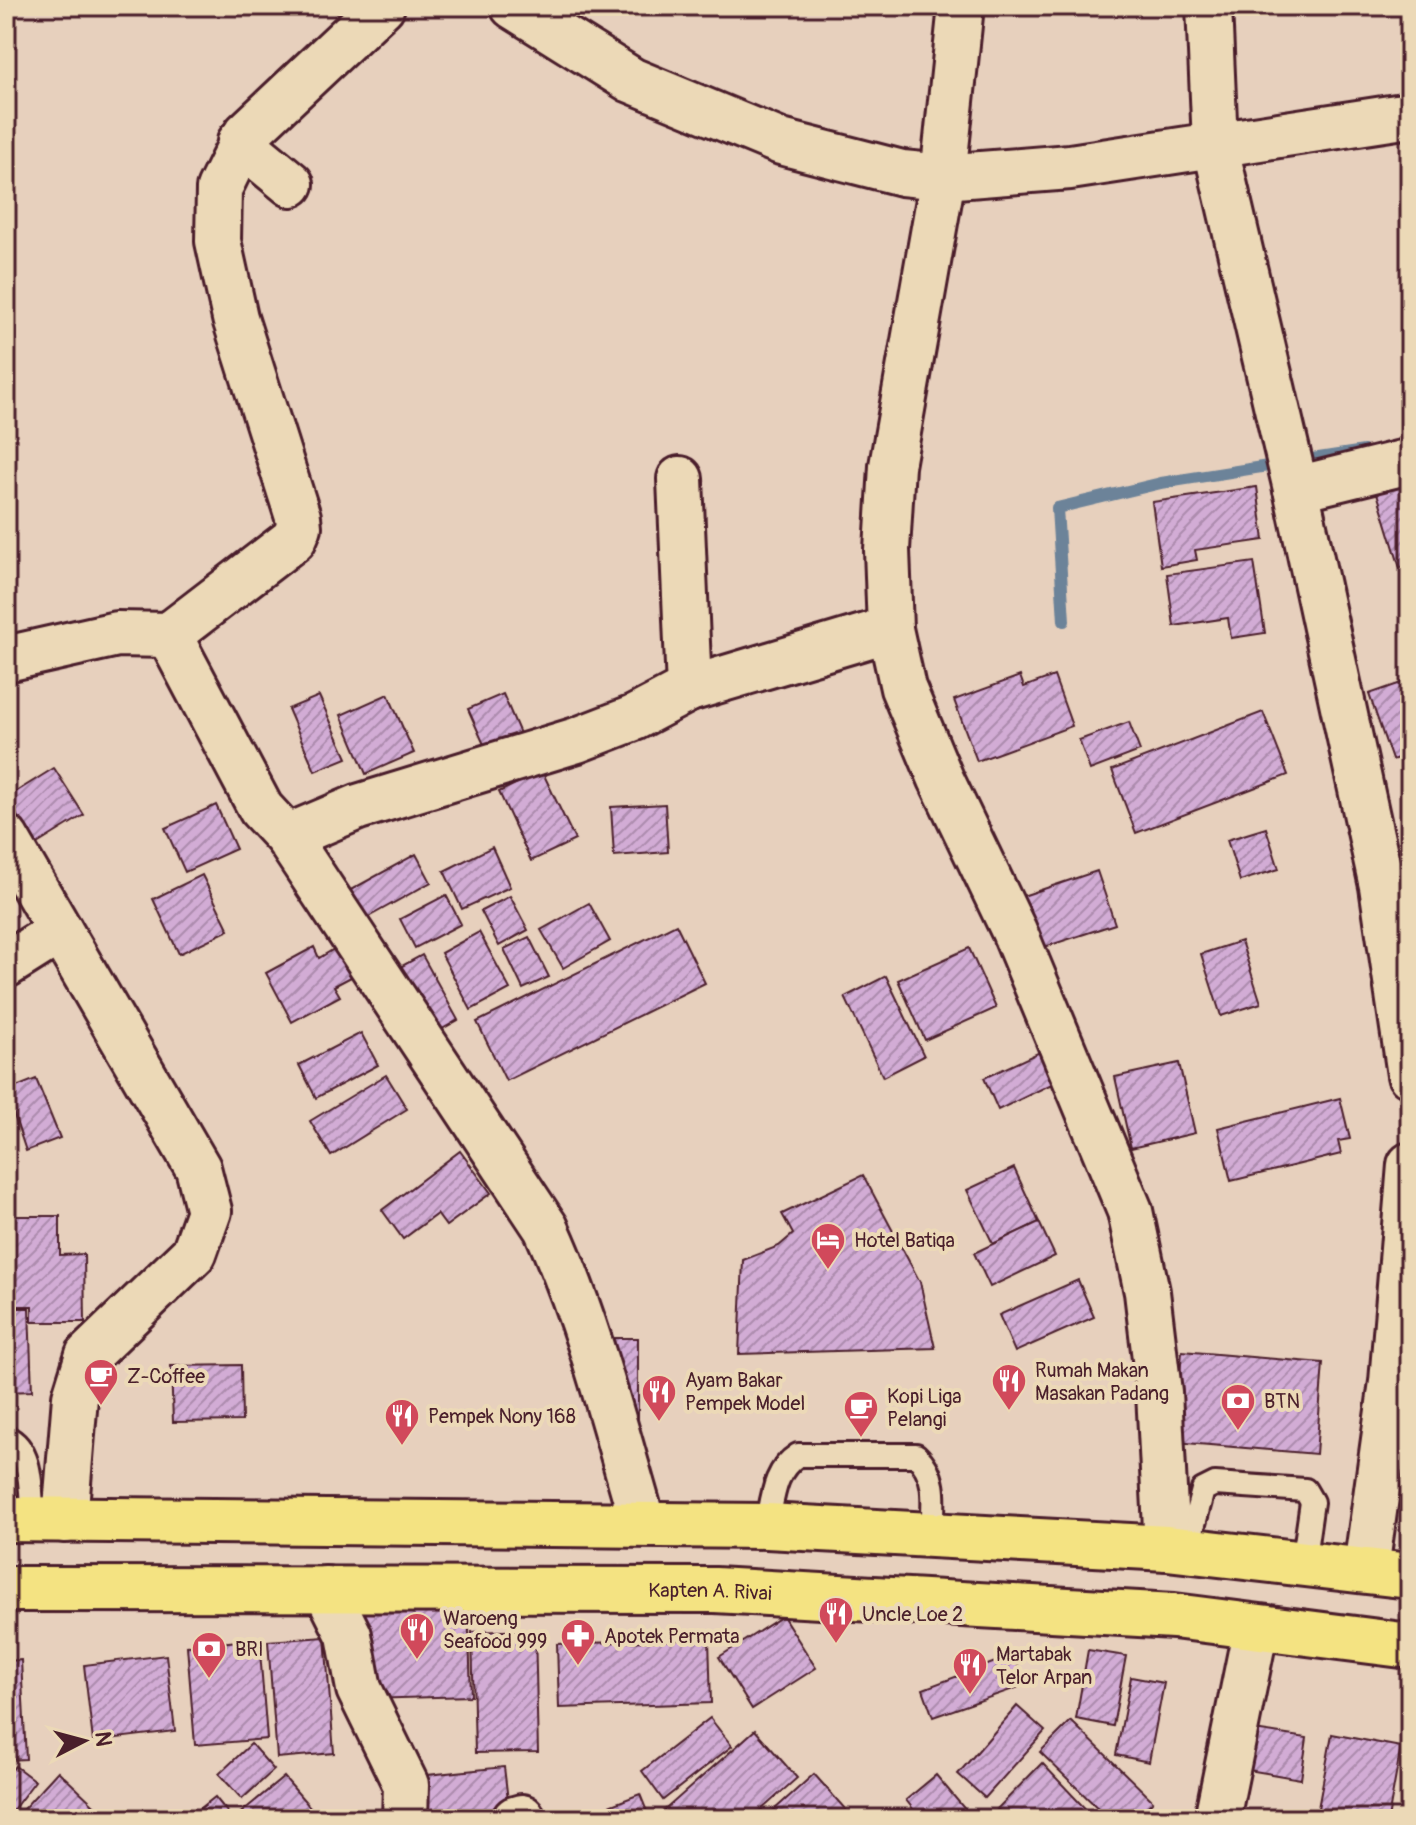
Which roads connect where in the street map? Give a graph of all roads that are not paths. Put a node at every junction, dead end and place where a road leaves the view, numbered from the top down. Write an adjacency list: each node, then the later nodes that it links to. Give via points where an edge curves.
1 (513, 6): 8 (street, via 631,80 781,142 902,173)
2 (961, 6): 8 (street)
3 (1209, 6): 7 (street)
4 (365, 12): 6 (street)
5 (1410, 115): 7 (street)
6 (240, 142): 9 (street); 14 (street, via 219,189 218,241 235,318 299,527 294,539)
7 (1215, 144): 8 (street, via 1070,167); 12 (street)
8 (943, 177): 13 (street, via 892,466)
9 (291, 184)
10 (1410, 461): 12 (street)
11 (680, 479): 16 (street)
12 (1294, 484): 19 (street)
13 (890, 629): 16 (street); 29 (street, via 909,701 941,779 1014,931 1130,1211 1147,1292)
14 (169, 635): 15 (street, via 117,634); 17 (street, via 261,809)
15 (6, 659)
16 (689, 689): 17 (street, via 577,740 358,807)
17 (287, 837): 26 (street, via 546,1228 588,1334)
18 (6, 838): 20 (street)
19 (1396, 883): 22 (street)
20 (60, 931): 21 (street); 25 (street, via 198,1168 209,1211 194,1253 88,1355)
21 (6, 965)
22 (1410, 1075)
23 (1410, 1165): 31 (street, via 1392,1382)
24 (6, 1437): 25 (lane, via 18,1442 25,1455)
25 (35, 1520): 26 (main road)
26 (643, 1524): 27 (main road)
27 (767, 1526): 28 (main road); 28 (lane, via 777,1477 798,1455 916,1455 927,1465 933,1483)
28 (932, 1534): 29 (main road)
29 (1177, 1549): 30 (main road); 30 (lane, via 1203,1490 1215,1484 1305,1490 1312,1502)
30 (1303, 1564): 31 (main road)
31 (1366, 1569): 32 (main road)
32 (1410, 1576)
33 (6, 1589): 34 (main road, Kapten A. Rivai)
34 (326, 1589): 35 (main road, Kapten A. Rivai, via 715,1590 1174,1616); 38 (street, via 349,1635 359,1689 406,1785)
35 (1256, 1627): 36 (main road, Kapten A. Rivai); 37 (street)
36 (1410, 1646)
37 (1221, 1802): 39 (street)
38 (405, 1819)
39 (1187, 1819)

